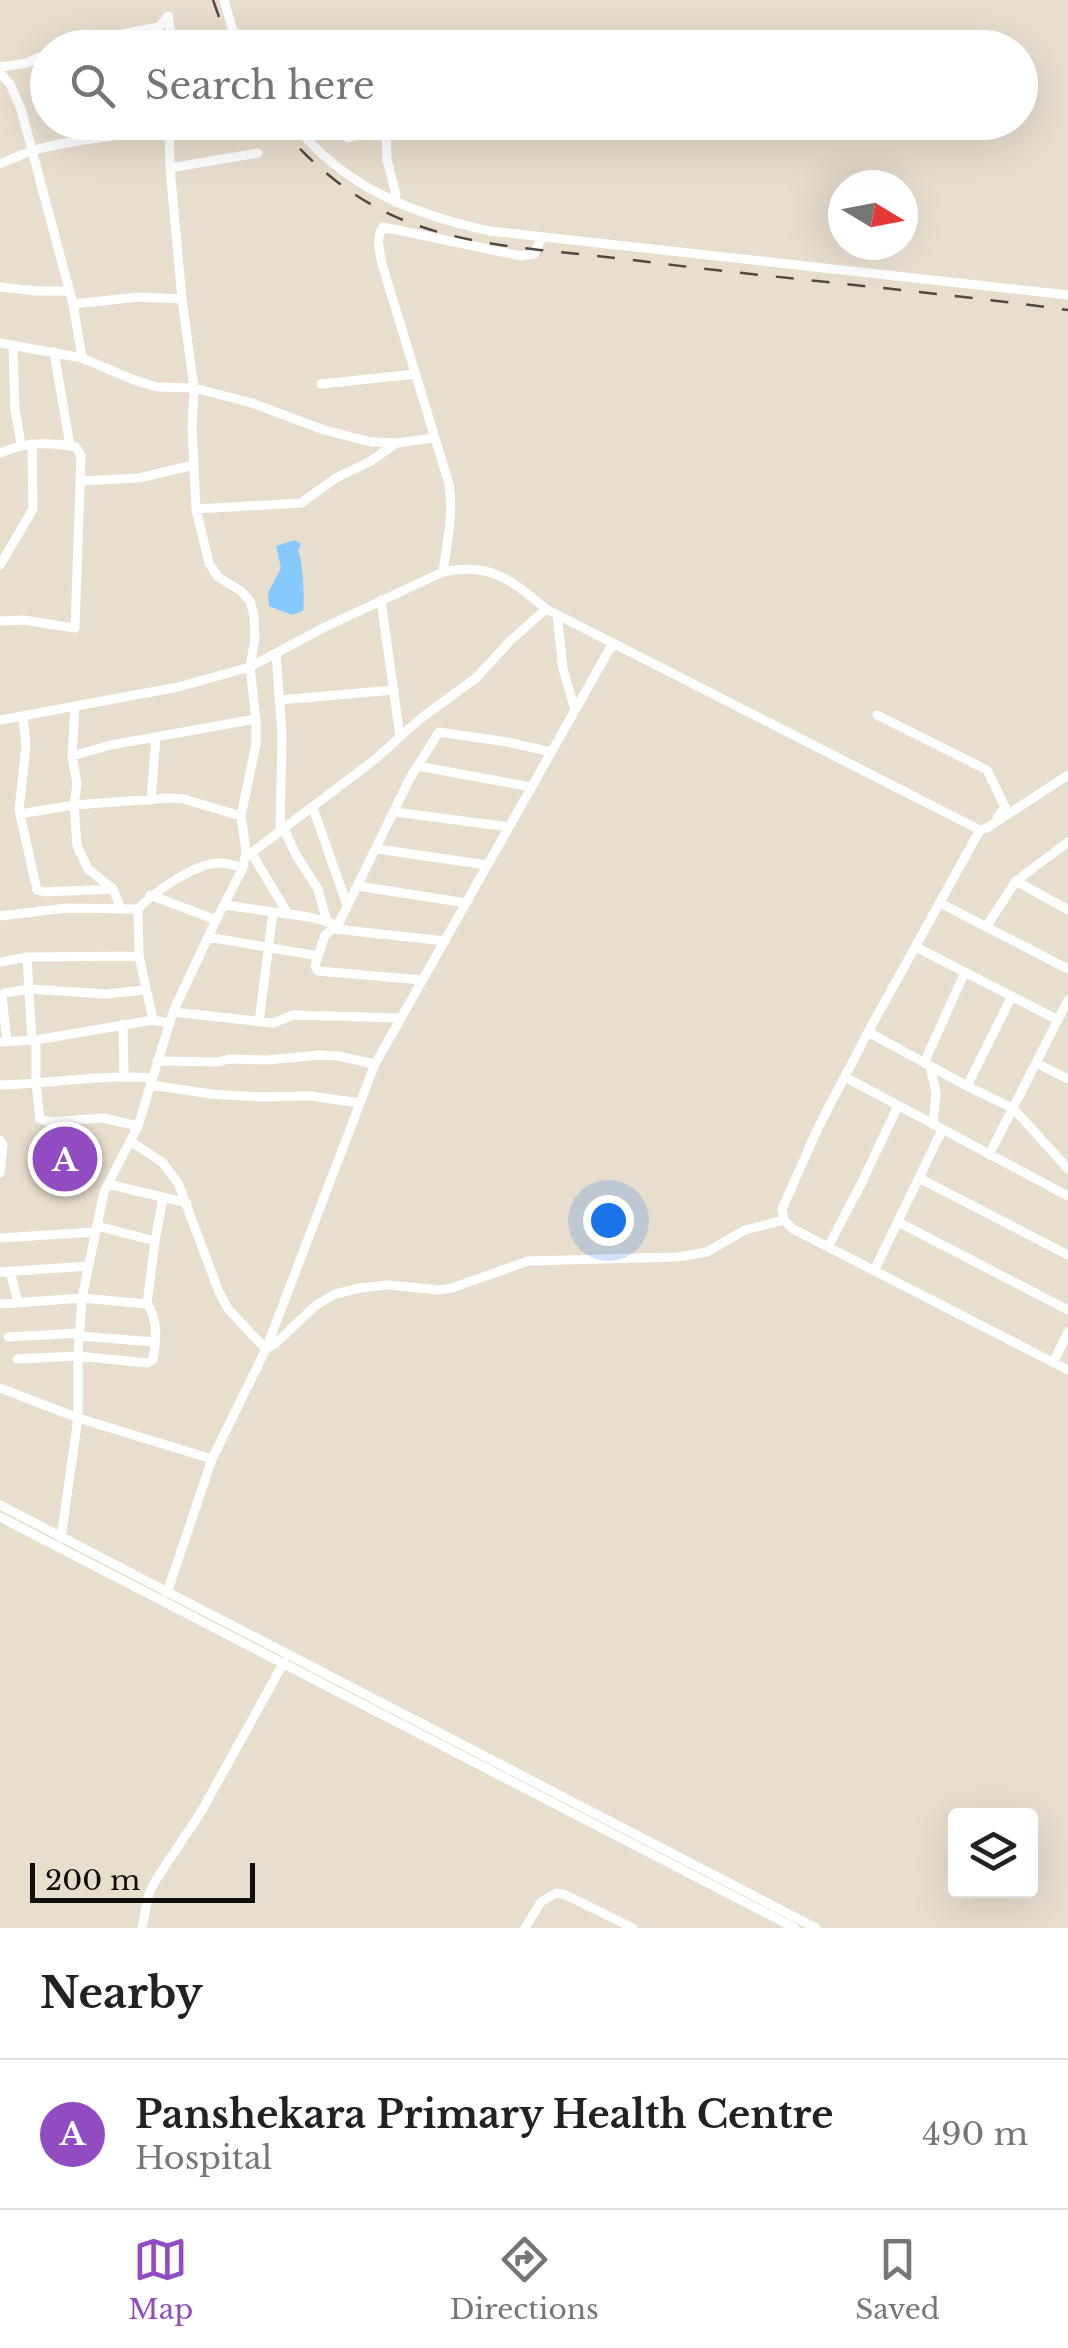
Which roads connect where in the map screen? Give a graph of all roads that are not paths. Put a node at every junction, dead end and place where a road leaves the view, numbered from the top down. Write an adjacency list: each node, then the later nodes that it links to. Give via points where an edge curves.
1 (224, 0): 4 (street)
2 (143, 30): 3 (street, via 159,27 168,16)
3 (170, 30)
4 (233, 30)
5 (30, 62): 6 (street)
6 (0, 70): 11 (street, via 17,96)
7 (88, 140): 11 (street)
8 (170, 140): 14 (street)
9 (310, 140): 15 (street, via 365,187)
10 (388, 140): 15 (street)
11 (32, 150): 13 (street); 18 (street)
12 (258, 153): 14 (street)
13 (0, 164)
14 (170, 168): 20 (street)
15 (395, 202): 16 (street, via 490,232)
16 (542, 237): 19 (street); 26 (street, via 534,254 521,256 383,227 382,264)
17 (0, 287): 18 (street)
18 (69, 291): 21 (street)
19 (1068, 295)
20 (182, 299): 21 (street); 28 (street)
21 (72, 304): 25 (street)
22 (0, 343): 23 (street)
23 (13, 345): 24 (street); 31 (street, via 16,409)
24 (54, 352): 25 (street); 32 (street)
25 (82, 358): 28 (street, via 158,387)
26 (416, 374): 27 (street); 29 (street)
27 (321, 384)
28 (194, 388): 30 (street, via 355,438); 34 (street)
29 (434, 438): 30 (street); 38 (street, via 452,501)
30 (397, 443): 36 (street, via 300,502)
31 (27, 444): 32 (street); 33 (street); 37 (street, via 33,509)
32 (70, 446): 35 (street, via 79,450)
33 (0, 453)
34 (194, 465): 35 (street, via 140,478); 36 (street)
35 (81, 481): 42 (street, via 75,628)
36 (196, 509): 45 (street, via 209,563 250,601)
37 (0, 565)
38 (443, 572): 39 (street); 40 (street, via 482,570 512,581)
39 (381, 600): 44 (street); 46 (street)
40 (546, 609): 41 (street); 55 (street, via 476,678)
41 (557, 615): 43 (street); 49 (street)
42 (0, 621)
43 (612, 643): 49 (street); 68 (street)
44 (276, 653): 45 (street); 47 (street)
45 (250, 668): 48 (street); 52 (street)
46 (394, 690): 47 (street); 55 (street)
47 (279, 700): 69 (street)
48 (75, 706): 51 (street); 57 (street)
49 (575, 710): 56 (street)
50 (877, 715): 68 (street, via 987,770 1005,807)
51 (22, 716): 53 (street); 65 (street)
52 (256, 719): 54 (street); 66 (street)
53 (0, 720)
54 (156, 737): 57 (street); 61 (street)
55 (400, 738): 63 (street)
56 (551, 752): 58 (street, via 441,732); 60 (street)
57 (72, 756): 62 (street)
58 (418, 766): 60 (street); 64 (street)
59 (1067, 778): 68 (street)
60 (532, 787): 67 (street)
61 (151, 800): 62 (street); 66 (street, via 184,799)
62 (74, 805): 65 (street); 76 (street, via 81,857)
63 (313, 808): 69 (street); 81 (street)
64 (395, 812): 67 (street); 71 (street)
65 (20, 814): 76 (street, via 37,890)
66 (241, 816): 72 (street)
67 (509, 827): 73 (street)
68 (985, 828): 79 (street)
69 (282, 831): 72 (street); 89 (street)
70 (1065, 848): 74 (street)
71 (377, 849): 73 (street); 75 (street)
72 (247, 860): 77 (street, via 202,866); 80 (street); 86 (street)
73 (487, 866): 78 (street)
74 (1016, 882): 84 (street); 90 (street)
75 (358, 886): 78 (street); 81 (street)
76 (113, 889): 82 (street)
77 (150, 895): 83 (street); 88 (street)
78 (466, 903): 92 (street)
79 (940, 903): 90 (street); 93 (street)
80 (224, 905): 85 (street); 88 (street)
81 (347, 905): 89 (street)
82 (121, 909): 83 (street); 87 (street)
83 (138, 909): 95 (street)
84 (1068, 910)
85 (273, 912): 86 (street); 94 (street)
86 (288, 914): 89 (street)
87 (0, 916)
88 (216, 920): 91 (street)
89 (333, 925): 92 (street); 96 (street)
90 (986, 927): 99 (street)
91 (208, 937): 94 (street); 106 (street)
92 (445, 941): 101 (street)
93 (916, 947): 100 (street); 113 (street)
94 (268, 948): 96 (street); 110 (street)
95 (139, 956): 97 (street); 103 (street)
96 (318, 956): 101 (street, via 318,971)
97 (27, 957): 98 (street); 102 (street)
98 (0, 962)
99 (1068, 969)
100 (965, 972): 104 (street); 119 (street)
101 (422, 980): 107 (street)
102 (30, 990): 103 (street); 114 (street); 115 (street, via 2,994)
103 (146, 990): 108 (street)
104 (1012, 996): 109 (street); 126 (street)
105 (1068, 1000): 109 (street)
106 (173, 1012): 110 (street); 111 (street)
107 (401, 1018): 110 (street, via 293,1016); 118 (street)
108 (153, 1020): 111 (street); 112 (street)
109 (1058, 1020): 117 (street)
110 (259, 1022)
111 (169, 1023): 116 (street)
112 (123, 1024): 114 (street); 120 (street)
113 (868, 1032): 119 (street); 121 (street)
114 (34, 1040): 115 (street); 124 (street)
115 (4, 1042)
116 (157, 1062): 118 (street, via 319,1055); 123 (street)
117 (1036, 1062): 122 (street); 129 (street)
118 (375, 1064): 127 (street)
119 (927, 1064): 126 (street); 131 (street)
120 (124, 1076): 123 (street); 124 (street)
121 (845, 1077): 128 (street); 142 (street, via 790,1188)
122 (1068, 1079)
123 (152, 1081): 127 (street, via 211,1094); 130 (street)
124 (36, 1084): 125 (street); 130 (street, via 43,1121 103,1118)
125 (0, 1085)
126 (967, 1086): 129 (street)
127 (360, 1104): 161 (street)
128 (898, 1106): 131 (street); 147 (street)
129 (1014, 1108): 134 (street); 135 (street)
130 (138, 1126): 133 (street)
131 (938, 1127): 134 (street); 137 (street)
132 (0, 1140): 136 (street)
133 (130, 1141): 138 (street); 141 (street, via 171,1171)
134 (988, 1155): 139 (street)
135 (1068, 1168)
136 (0, 1173)
137 (919, 1178): 143 (street); 148 (street)
138 (108, 1184): 140 (street); 144 (street)
139 (1068, 1196)
140 (163, 1198): 141 (street); 146 (street)
141 (187, 1203): 161 (street, via 219,1292)
142 (784, 1220): 147 (street); 161 (street, via 678,1257 528,1260 452,1288 388,1285 335,1294)
143 (898, 1222): 150 (street); 156 (street)
144 (96, 1229): 145 (street); 146 (street); 149 (street)
145 (0, 1238)
146 (154, 1241): 155 (street)
147 (828, 1247): 150 (street)
148 (1068, 1256)
149 (88, 1266): 151 (street); 152 (street)
150 (874, 1270): 164 (street)
151 (5, 1272): 153 (street)
152 (82, 1298): 153 (street); 155 (street); 158 (street)
153 (18, 1302): 154 (street)
154 (0, 1304)
155 (146, 1304): 160 (street, via 154,1314)
156 (1068, 1310)
157 (1068, 1332): 164 (street)
158 (79, 1334): 159 (street); 160 (street); 162 (street)
159 (8, 1337)
160 (155, 1342): 162 (street, via 154,1360 147,1363)
161 (266, 1349): 168 (street)
162 (78, 1356): 163 (street); 167 (street)
163 (17, 1358)
164 (1053, 1363): 165 (street)
165 (1068, 1370)
166 (0, 1388): 167 (street)
167 (78, 1418): 168 (street); 171 (street)
168 (212, 1459): 172 (street)
169 (0, 1505): 171 (street)
170 (0, 1516): 173 (street)
171 (60, 1538): 172 (street)
172 (167, 1592): 173 (street)
173 (206, 1618): 174 (street); 179 (street)
174 (284, 1662): 175 (street, via 201,1812 156,1878); 178 (street)
175 (142, 1928)
176 (525, 1928): 177 (street, via 541,1902 556,1893)
177 (633, 1928)
178 (795, 1928)
179 (816, 1928)

